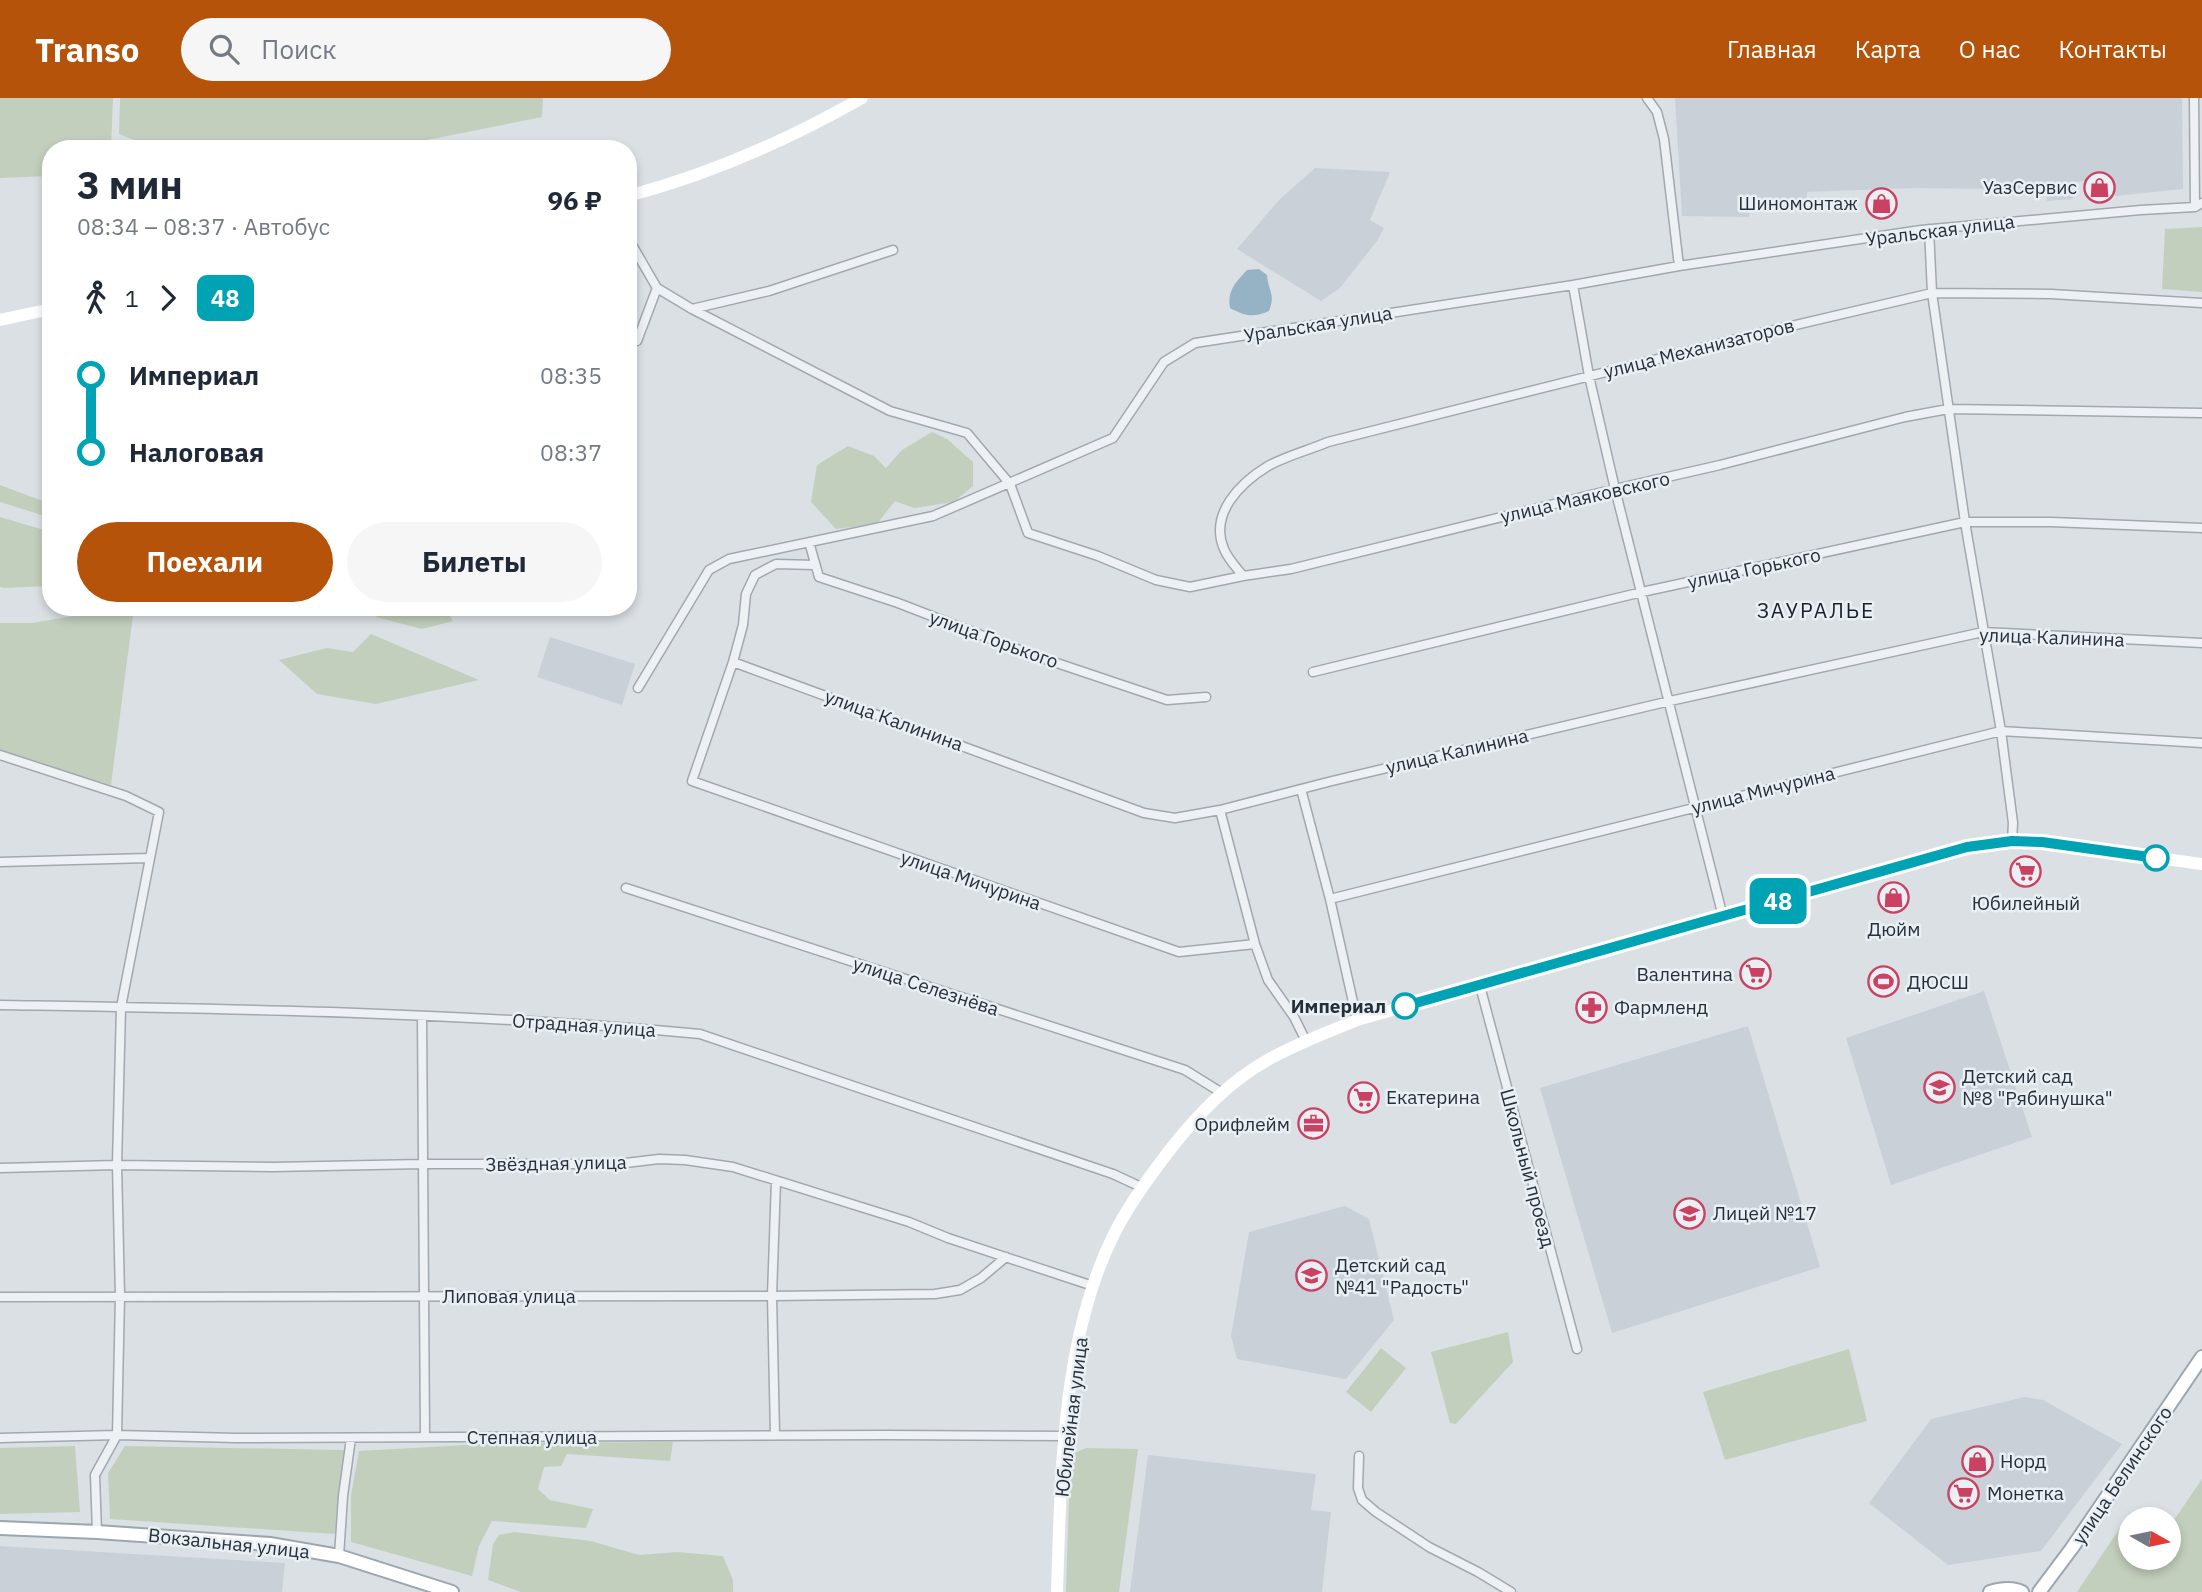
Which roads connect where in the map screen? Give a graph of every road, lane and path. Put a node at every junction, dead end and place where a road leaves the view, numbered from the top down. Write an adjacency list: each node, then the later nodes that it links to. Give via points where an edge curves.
1 (862, 98): 4 (street, via 721,166)
2 (1647, 98): 9 (street, via 1657,112 1664,139)
3 (2194, 98): 5 (street)
4 (637, 194)
5 (2200, 206): 6 (street, Уральская улица)
6 (1928, 229): 9 (street, Уральская улица); 12 (street)
7 (893, 250): 14 (street, via 769,291)
8 (637, 254): 11 (street)
9 (1679, 266): 10 (street, Уральская улица)
10 (1573, 285): 18 (street); 21 (street, Уральская улица, via 1195,343 1164,362 1113,438)
11 (657, 288): 14 (street); 17 (street)
12 (1932, 293): 13 (street, улица Механизаторов); 18 (street, улица Механизаторов); 19 (street)
13 (2202, 303)
14 (692, 309): 21 (street, via 890,411 967,433)
15 (42, 311): 16 (street)
16 (0, 320)
17 (637, 341)
18 (1589, 376): 22 (street); 27 (street, улица Механизаторов, via 1328,442 1269,466 1238,487 1225,509 1220,532 1224,549)
19 (1948, 409): 20 (street, улица Маяковского); 22 (street, улица Маяковского); 23 (street)
20 (2202, 413)
21 (1010, 484): 25 (street, Уральская улица, via 933,516); 27 (street, улица Маяковского, via 1028,533 1179,585 1190,587)
22 (1615, 489): 27 (street, улица Маяковского, via 1291,569); 28 (street)
23 (1965, 522): 24 (street, улица Горького); 28 (street, улица Горького); 29 (street)
24 (2202, 528)
25 (809, 542): 26 (street); 33 (street, Уральская улица, via 729,559 709,570)
26 (816, 565): 31 (street, via 776,565 755,575 746,594); 34 (street, улица Горького, via 819,577 1115,683 1167,700)
27 (1243, 576)
28 (1642, 592): 32 (street, улица Горького); 35 (street)
29 (1983, 632): 30 (street, улица Калинина); 35 (street, улица Калинина); 36 (street)
30 (2202, 643)
31 (733, 662): 41 (street, улица Калинина, via 1144,813 1175,818); 49 (street, улица Мичурина, via 692,781 1179,952)
32 (1313, 672)
33 (638, 688)
34 (1206, 696)
35 (1670, 701): 39 (street, улица Калинина); 40 (street)
36 (2001, 731): 37 (street, улица Мичурина); 40 (street, улица Мичурина); 42 (street)
37 (2202, 743)
38 (0, 755): 43 (street, via 126,796 159,812)
39 (1301, 789): 41 (street, улица Калинина); 47 (street)
40 (1695, 807): 47 (street, улица Мичурина); 48 (street)
41 (1220, 810): 49 (street)
42 (2012, 841): 45 (street, Юбилейная улица); 48 (street, Юбилейная улица, via 1967,847)
43 (149, 858): 44 (street); 52 (street)
44 (0, 862)
45 (2202, 864)
46 (626, 888): 56 (street, улица Селезнёва, via 1185,1070)
47 (1330, 900): 54 (street)
48 (1723, 917): 50 (street, Юбилейная улица)
49 (1255, 944): 55 (street, via 1268,980)
50 (1480, 986): 54 (street, Юбилейная улица); 68 (street, Школьный проезд)
51 (0, 1005): 52 (street, Отрадная улица)
52 (121, 1007): 53 (street, Отрадная улица); 58 (street)
53 (422, 1016): 57 (street); 61 (street, Отрадная улица, via 700,1034)
54 (1357, 1020): 55 (street, Юбилейная улица)
55 (1306, 1041): 56 (street, Юбилейная улица, via 1264,1062)
56 (1222, 1093): 61 (street, Юбилейная улица, via 1186,1129)
57 (422, 1164): 58 (street, Звёздная улица); 60 (street, Звёздная улица, via 685,1160 733,1167); 65 (street)
58 (117, 1165): 59 (street, Звёздная улица); 64 (street)
59 (0, 1168)
60 (776, 1181): 62 (street, Звёздная улица); 66 (street)
61 (1141, 1187): 63 (street, Юбилейная улица)
62 (1006, 1257): 63 (street, Звёздная улица); 66 (street, Липовая улица, via 960,1290)
63 (1093, 1286): 72 (street, Юбилейная улица, via 1080,1332)
64 (120, 1296): 65 (street, Липовая улица); 67 (street, Липовая улица); 70 (street)
65 (424, 1296): 66 (street, Липовая улица); 73 (street)
66 (772, 1296): 71 (street)
67 (0, 1297)
68 (1577, 1349)
69 (2202, 1357): 85 (street, улица Белинского)
70 (117, 1435): 74 (street, Степная улица); 75 (street, Степная улица); 78 (street, via 95,1475)
71 (775, 1435): 72 (street, Степная улица); 73 (street, Степная улица)
72 (1065, 1436): 81 (street, Юбилейная улица)
73 (425, 1437): 75 (street, Степная улица)
74 (0, 1438)
75 (351, 1438): 79 (street)
76 (1359, 1455): 82 (street, via 1357,1488 1362,1500 1429,1547)
77 (0, 1528): 78 (street, Вокзальная улица)
78 (97, 1532): 79 (street, Вокзальная улица, via 270,1544)
79 (339, 1556): 80 (street, Вокзальная улица)
80 (452, 1592)
81 (1057, 1592)
82 (1511, 1592)
83 (1990, 1592): 84 (street)
84 (2022, 1592)
85 (2039, 1592)

